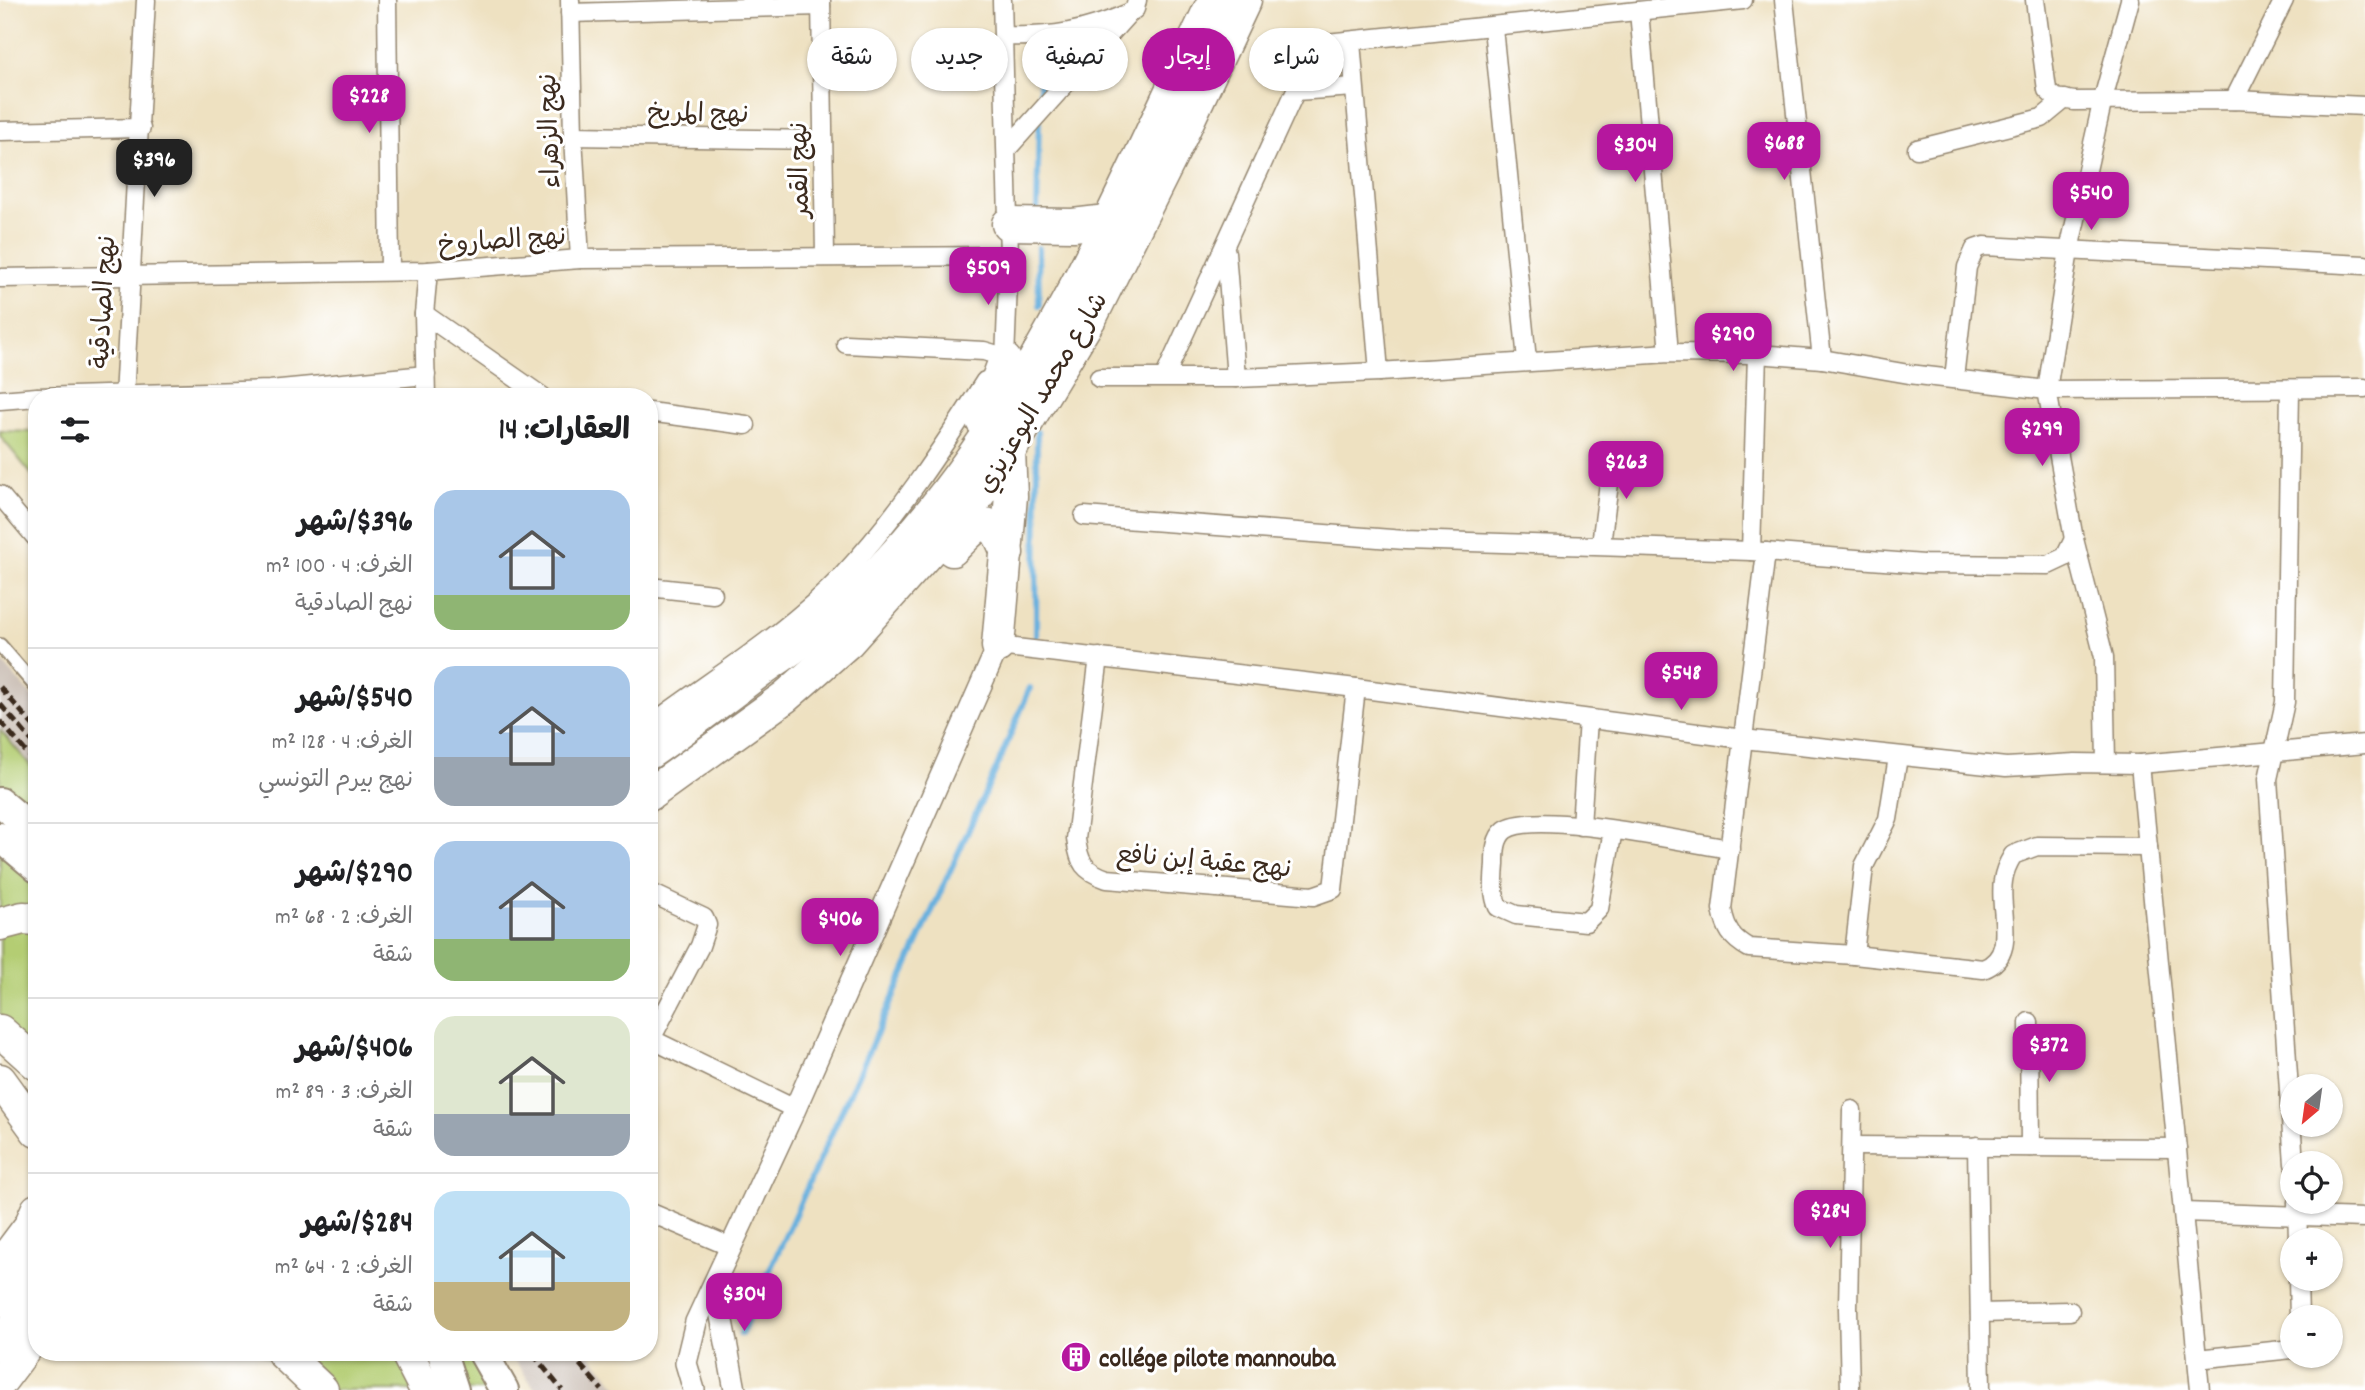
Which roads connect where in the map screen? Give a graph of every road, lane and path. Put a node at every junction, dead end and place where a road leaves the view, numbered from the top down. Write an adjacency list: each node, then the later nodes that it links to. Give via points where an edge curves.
1 (146, 0): 28 (street, نهج الصادقية)
2 (387, 0): 42 (street)
3 (1002, 0): 15 (street)
4 (1214, 0): 34 (highway, شارع محمد البوعزيزي)
5 (1245, 0): 70 (highway, شارع محمد البوعزيزي, via 1092,314)
6 (1743, 0): 14 (street)
7 (1784, 0): 51 (street)
8 (2035, 0): 24 (street, via 2047,90)
9 (2130, 0): 25 (street)
10 (2284, 0): 26 (street)
11 (821, 3): 12 (street); 31 (street, نهج القمر)
12 (570, 7): 30 (street, نهج الزهراء)
13 (1133, 7): 17 (street, via 1085,31 1052,37); 32 (street)
14 (1639, 11): 16 (street); 48 (street)
15 (1003, 28)
16 (1493, 28): 19 (street); 52 (street)
17 (1008, 36)
18 (1344, 42): 19 (street)
19 (1350, 42): 20 (street)
20 (1354, 87): 21 (street); 53 (street)
21 (1344, 88)
22 (1005, 91): 32 (street)
23 (1296, 91): 36 (street)
24 (2065, 99): 25 (street); 33 (street, via 2042,118)
25 (2103, 99): 26 (street); 37 (street)
26 (2234, 100): 27 (street)
27 (2365, 106)
28 (141, 128): 29 (street); 44 (street, نهج الصادقية)
29 (0, 131)
30 (573, 135): 31 (street, نهج المريخ); 40 (street, نهج الزهراء)
31 (823, 140): 38 (street, نهج القمر)
32 (1007, 149): 35 (street)
33 (1917, 149)
34 (1107, 222): 35 (highway); 73 (highway, شارع محمد البوعزيزي, via 1063,314 1004,413)
35 (1008, 224): 39 (street)
36 (1225, 248): 55 (street); 57 (street)
37 (2069, 250): 41 (street); 58 (street, via 1984,246 1975,250 1967,267); 65 (street)
38 (825, 256): 39 (street, نهج الصاروخ); 40 (street, نهج الصاروخ)
39 (1009, 256): 50 (street)
40 (580, 259): 43 (street, نهج الصاروخ)
41 (2365, 265)
42 (390, 270): 43 (street, نهج الصاروخ); 44 (street, نهج الصاروخ)
43 (428, 271): 46 (street)
44 (129, 275): 45 (street, نهج الصاروخ); 59 (street, نهج الصادقية)
45 (0, 278)
46 (424, 314): 54 (street); 62 (street)
47 (846, 344): 50 (street)
48 (1669, 353): 49 (street); 52 (street)
49 (1757, 354): 51 (street); 78 (street)
50 (1004, 355): 73 (highway, via 984,416); 88 (street, via 843,574 770,637)
51 (1822, 359): 58 (street)
52 (1527, 360): 53 (street)
53 (1379, 372): 57 (street)
54 (426, 375): 60 (street); 61 (street)
55 (1165, 376): 56 (street); 57 (street)
56 (1099, 378)
57 (1236, 378)
58 (1954, 378): 65 (street)
59 (124, 388)
60 (358, 388)
61 (426, 388)
62 (530, 388)
63 (2365, 388): 64 (street)
64 (2290, 389): 65 (street); 93 (street, via 2285,702)
65 (2047, 390): 76 (street)
66 (28, 398): 67 (street)
67 (0, 400)
68 (658, 413): 69 (street)
69 (746, 425)
70 (1009, 452): 79 (highway); 82 (highway, شارع محمد البوعزيزي, via 974,500)
71 (1614, 453): 77 (street)
72 (0, 495): 75 (street)
73 (930, 514): 92 (highway, شارع محمد البوعزيزي, via 828,622)
74 (1084, 516): 77 (street, via 1405,540)
75 (28, 528)
76 (2074, 539): 78 (street, via 2065,557 2048,565 1924,565); 95 (street, via 2104,657)
77 (1601, 544): 78 (street)
78 (1759, 551): 90 (street)
79 (1007, 553): 82 (highway, via 998,530 991,525 976,526 915,587); 84 (highway)
80 (658, 588): 81 (street)
81 (713, 594)
82 (848, 642): 97 (highway, شارع محمد البوعزيزي, via 785,697)
83 (0, 645): 86 (street)
84 (998, 646): 85 (street); 116 (street)
85 (1098, 657): 87 (street); 87 (street, نهج عقبة إبن نافع, via 1076,839 1079,860 1088,872 1107,879 1313,896 1333,889)
86 (28, 678)
87 (1356, 688): 89 (street)
88 (658, 719)
89 (1588, 719): 90 (street); 100 (street)
90 (1743, 739): 94 (street); 104 (street)
91 (2365, 744): 93 (street)
92 (658, 747)
93 (2273, 752): 96 (street); 123 (street, via 2269,808)
94 (1898, 757): 95 (street, via 2006,767); 109 (street, via 1888,819 1864,866)
95 (2106, 763): 96 (street)
96 (2140, 764): 103 (street)
97 (658, 788)
98 (0, 802): 99 (main road)
99 (28, 825)
100 (1581, 826): 101 (street); 101 (street, via 1514,825 1503,831 1495,852 1494,898 1498,907 1517,915 1586,922 1599,909)
101 (1613, 830): 104 (street)
102 (0, 837): 105 (main road)
103 (2148, 847): 109 (street, via 2037,846 2013,855 2002,882 2001,957 1996,965 1983,970); 122 (street)
104 (1730, 849): 109 (street, via 1722,909 1727,930 1737,941 1749,948)
105 (28, 860)
106 (658, 896): 111 (street, via 704,918 707,925)
107 (28, 918): 108 (highway)
108 (0, 924)
109 (1854, 955)
110 (2029, 1022): 121 (street)
111 (658, 1024)
112 (0, 1031): 114 (highway)
113 (658, 1043): 116 (street)
114 (28, 1056)
115 (0, 1080): 118 (highway)
116 (795, 1109): 130 (street)
117 (1852, 1110): 119 (street)
118 (28, 1119)
119 (1852, 1146): 120 (street); 153 (street)
120 (1977, 1146): 121 (street); 137 (street)
121 (2030, 1147): 122 (street)
122 (2177, 1148): 125 (street)
123 (2293, 1151)
124 (2280, 1209): 125 (street)
125 (2183, 1212): 141 (street)
126 (2335, 1214): 128 (street)
127 (658, 1216): 130 (street)
128 (2365, 1218)
129 (28, 1229): 132 (highway)
130 (731, 1247): 133 (street)
131 (28, 1264): 134 (highway)
132 (0, 1266)
133 (715, 1284): 151 (street, via 688,1348 686,1363); 152 (street)
134 (0, 1300)
135 (28, 1308): 138 (highway)
136 (2070, 1311): 137 (street)
137 (1980, 1313): 154 (street)
138 (0, 1345)
139 (28, 1345): 146 (highway)
140 (2280, 1350): 141 (street)
141 (2197, 1359): 155 (street)
142 (291, 1361): 147 (highway)
143 (411, 1361): 148 (highway)
144 (445, 1361): 149 (main road)
145 (488, 1361): 150 (main road)
146 (0, 1382)
147 (322, 1390)
148 (426, 1390)
149 (454, 1390)
150 (504, 1390)
151 (694, 1390)
152 (735, 1390)
153 (1850, 1390)
154 (1981, 1390)
155 (2200, 1390)

